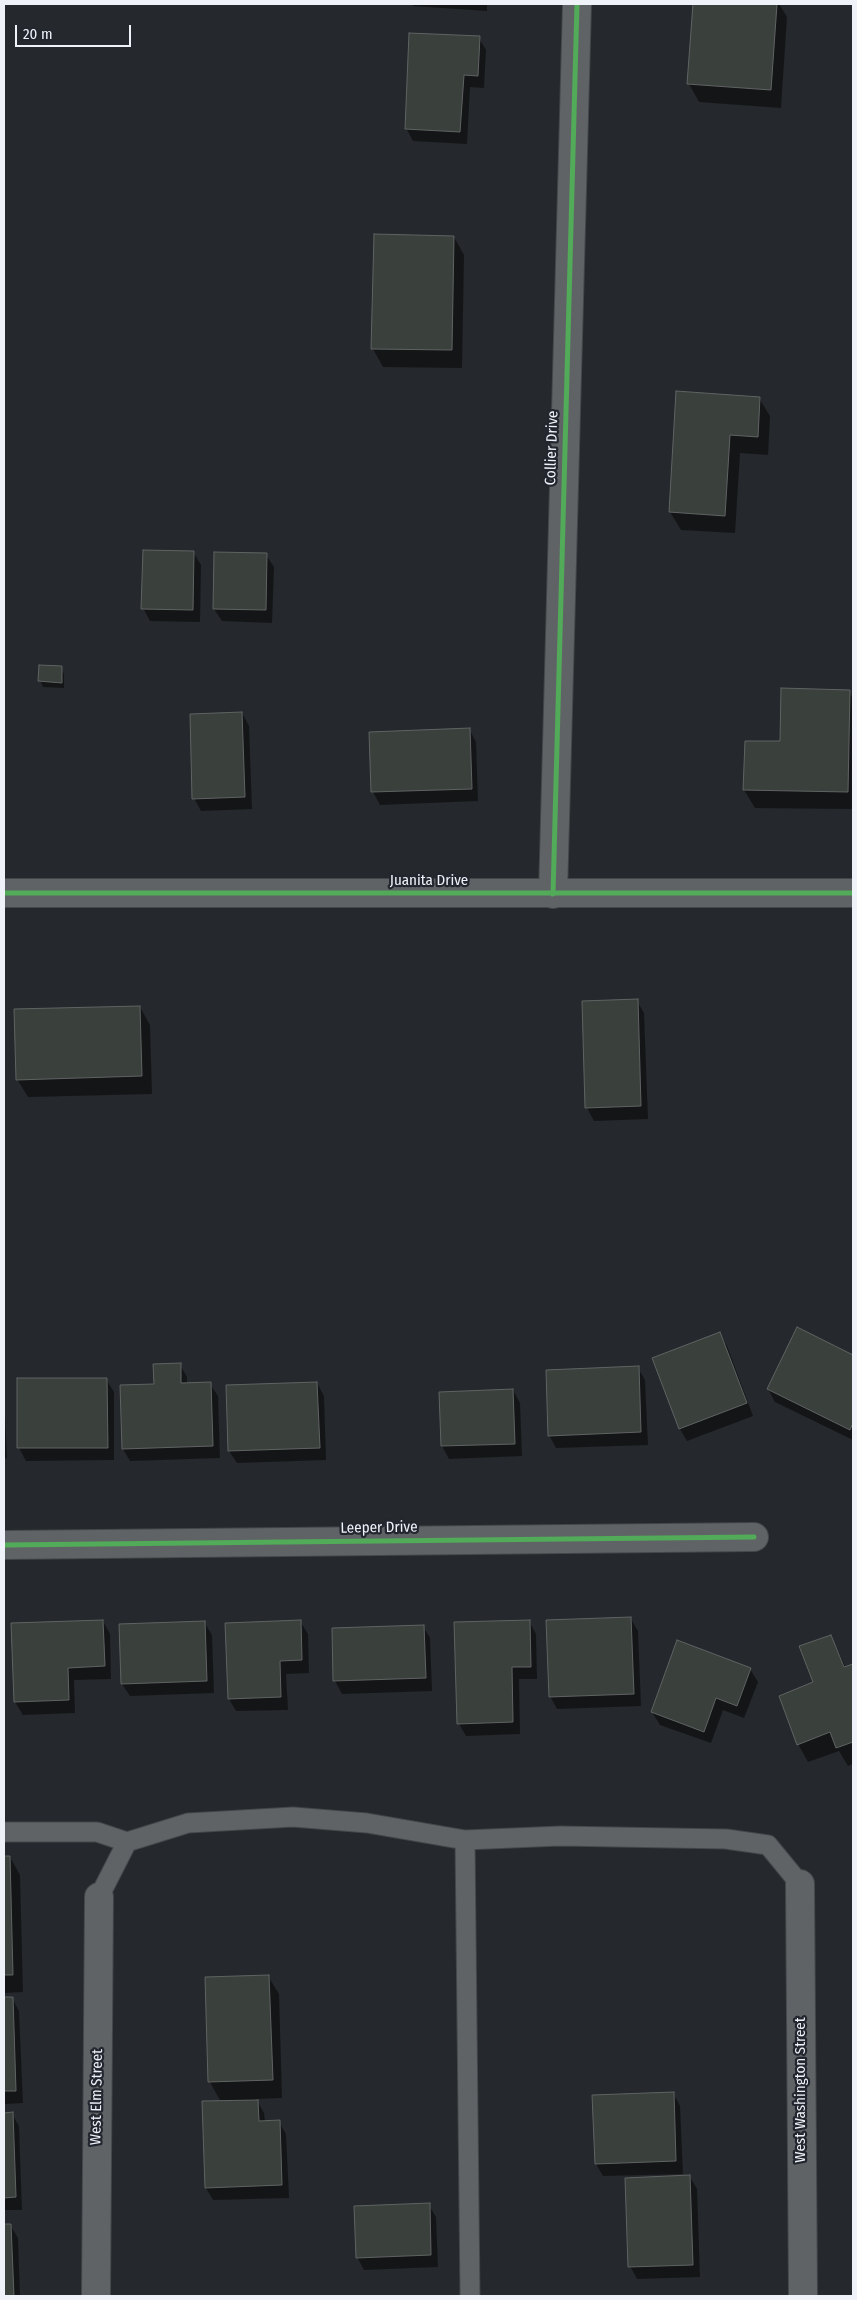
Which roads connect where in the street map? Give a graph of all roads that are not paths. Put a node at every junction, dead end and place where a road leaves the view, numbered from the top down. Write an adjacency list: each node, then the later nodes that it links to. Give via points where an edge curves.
1 (577, 4): 3 (street, Collier Drive)
2 (4, 893): 3 (street, Juanita Drive)
3 (553, 894): 4 (street, Juanita Drive)
4 (853, 894)
5 (754, 1537): 6 (street, Leeper Drive)
6 (4, 1545)
7 (4, 1832): 9 (lane, via 97,1832)
8 (465, 1840): 9 (lane, via 368,1823 293,1817 188,1823); 10 (lane, via 560,1836 726,1839 768,1845); 13 (lane)
9 (127, 1842): 11 (lane)
10 (800, 1884): 14 (street, West Washington Street)
11 (99, 1897): 12 (street, West Elm Street)
12 (96, 2296)
13 (470, 2296)
14 (803, 2296)

